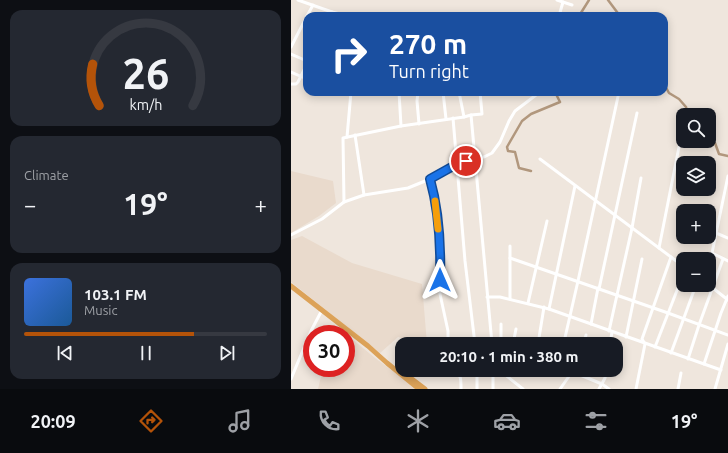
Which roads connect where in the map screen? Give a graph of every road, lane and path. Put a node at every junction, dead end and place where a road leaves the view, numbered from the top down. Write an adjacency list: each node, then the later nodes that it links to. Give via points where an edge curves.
1 (298, 0): 4 (street)
2 (557, 0): 3 (street)
3 (563, 2): 5 (street); 8 (street)
4 (313, 5): 6 (street); 7 (street)
5 (572, 5)
6 (309, 12)
7 (327, 12)
8 (560, 12)
9 (303, 24): 10 (street)
10 (291, 47)
11 (291, 54): 12 (street)
12 (303, 60)
13 (303, 71): 15 (street)
14 (291, 72): 15 (street)
15 (301, 76): 16 (street, via 296,84)
16 (291, 84)
17 (351, 96): 33 (street)
18 (399, 96): 31 (street)
19 (418, 96): 30 (street)
20 (443, 96): 29 (street)
21 (460, 96): 27 (street)
22 (480, 96): 26 (street, via 482,114)
23 (535, 96): 35 (street, via 515,111 493,154)
24 (618, 96): 43 (street)
25 (637, 113): 45 (street)
26 (471, 115): 27 (street); 35 (street)
27 (464, 117): 28 (street)
28 (453, 118): 29 (street); 37 (street)
29 (446, 119): 30 (street)
30 (419, 124): 31 (street)
31 (401, 126): 32 (street)
32 (355, 135): 33 (street); 42 (street)
33 (347, 137): 44 (street, via 342,139)
34 (679, 148): 53 (street)
35 (475, 158): 37 (street); 71 (street)
36 (540, 159): 41 (street)
37 (457, 164): 40 (street); 91 (street)
38 (728, 176): 48 (street)
39 (641, 178): 47 (street)
40 (430, 179): 42 (street, via 408,188); 90 (street, via 437,214 441,266 439,294)
41 (575, 185): 43 (street); 61 (street)
42 (364, 195): 44 (street)
43 (595, 201): 45 (street); 63 (street)
44 (344, 202): 49 (street, via 322,219)
45 (615, 215): 47 (street); 65 (street)
46 (547, 221): 60 (street)
47 (632, 228): 53 (street); 70 (street)
48 (716, 233): 50 (street)
49 (291, 235)
50 (728, 238)
51 (714, 244): 57 (street, via 712,253)
52 (510, 246): 55 (street)
53 (659, 248): 54 (street)
54 (671, 257): 58 (street); 77 (street)
55 (510, 258): 60 (street); 73 (street)
56 (643, 259): 74 (street)
57 (723, 259): 59 (street); 62 (street)
58 (676, 261)
59 (728, 261)
60 (536, 268): 61 (street); 75 (street)
61 (557, 274): 63 (street); 78 (street)
62 (716, 277)
63 (578, 282): 65 (street); 81 (street)
64 (291, 286): 79 (highway)
65 (598, 289): 70 (street); 84 (street)
66 (716, 290): 72 (street)
67 (676, 292): 80 (street)
68 (693, 292): 82 (street)
69 (711, 292): 85 (street)
70 (617, 295): 74 (street); 88 (street)
71 (487, 297): 73 (street); 92 (street)
72 (728, 298): 87 (street)
73 (510, 299): 75 (street)
74 (634, 301): 77 (street); 98 (street)
75 (528, 303): 76 (street)
76 (544, 307): 78 (street); 95 (street)
77 (653, 308): 80 (street); 99 (street, via 642,339)
78 (549, 309): 81 (street)
79 (321, 310): 103 (highway); 117 (street)
80 (668, 313): 82 (street); 101 (street)
81 (570, 317): 84 (street); 96 (street)
82 (683, 319): 85 (street); 102 (street)
83 (501, 324): 93 (street)
84 (591, 324): 88 (street)
85 (699, 325): 87 (street); 104 (street)
86 (516, 329): 94 (street)
87 (715, 330): 89 (street); 107 (street)
88 (610, 331): 97 (street); 98 (street)
89 (728, 335)
90 (447, 337)
91 (474, 337)
92 (491, 337)
93 (501, 337)
94 (514, 337)
95 (539, 337)
96 (565, 337)
97 (610, 337)
98 (626, 337): 99 (street)
99 (645, 344): 101 (street); 128 (street)
100 (728, 344): 105 (street)
101 (655, 347): 102 (street)
102 (671, 353): 104 (street)
103 (381, 357): 119 (highway); 120 (highway)
104 (688, 359): 107 (street)
105 (723, 361): 106 (street); 108 (street)
106 (728, 363)
107 (704, 364): 108 (street)
108 (721, 370): 130 (street)
109 (681, 373): 129 (street)
110 (460, 377): 121 (street)
111 (477, 377): 122 (street)
112 (493, 377): 123 (street)
113 (508, 377): 124 (street)
114 (569, 377): 125 (street)
115 (587, 377): 118 (street)
116 (604, 377): 118 (street)
117 (291, 379)
118 (602, 384): 126 (street); 127 (street)
119 (419, 389)
120 (425, 389)
121 (461, 389)
122 (477, 389)
123 (493, 389)
124 (523, 389)
125 (560, 389)
126 (599, 389)
127 (609, 389)
128 (636, 389)
129 (678, 389)
130 (715, 389)

